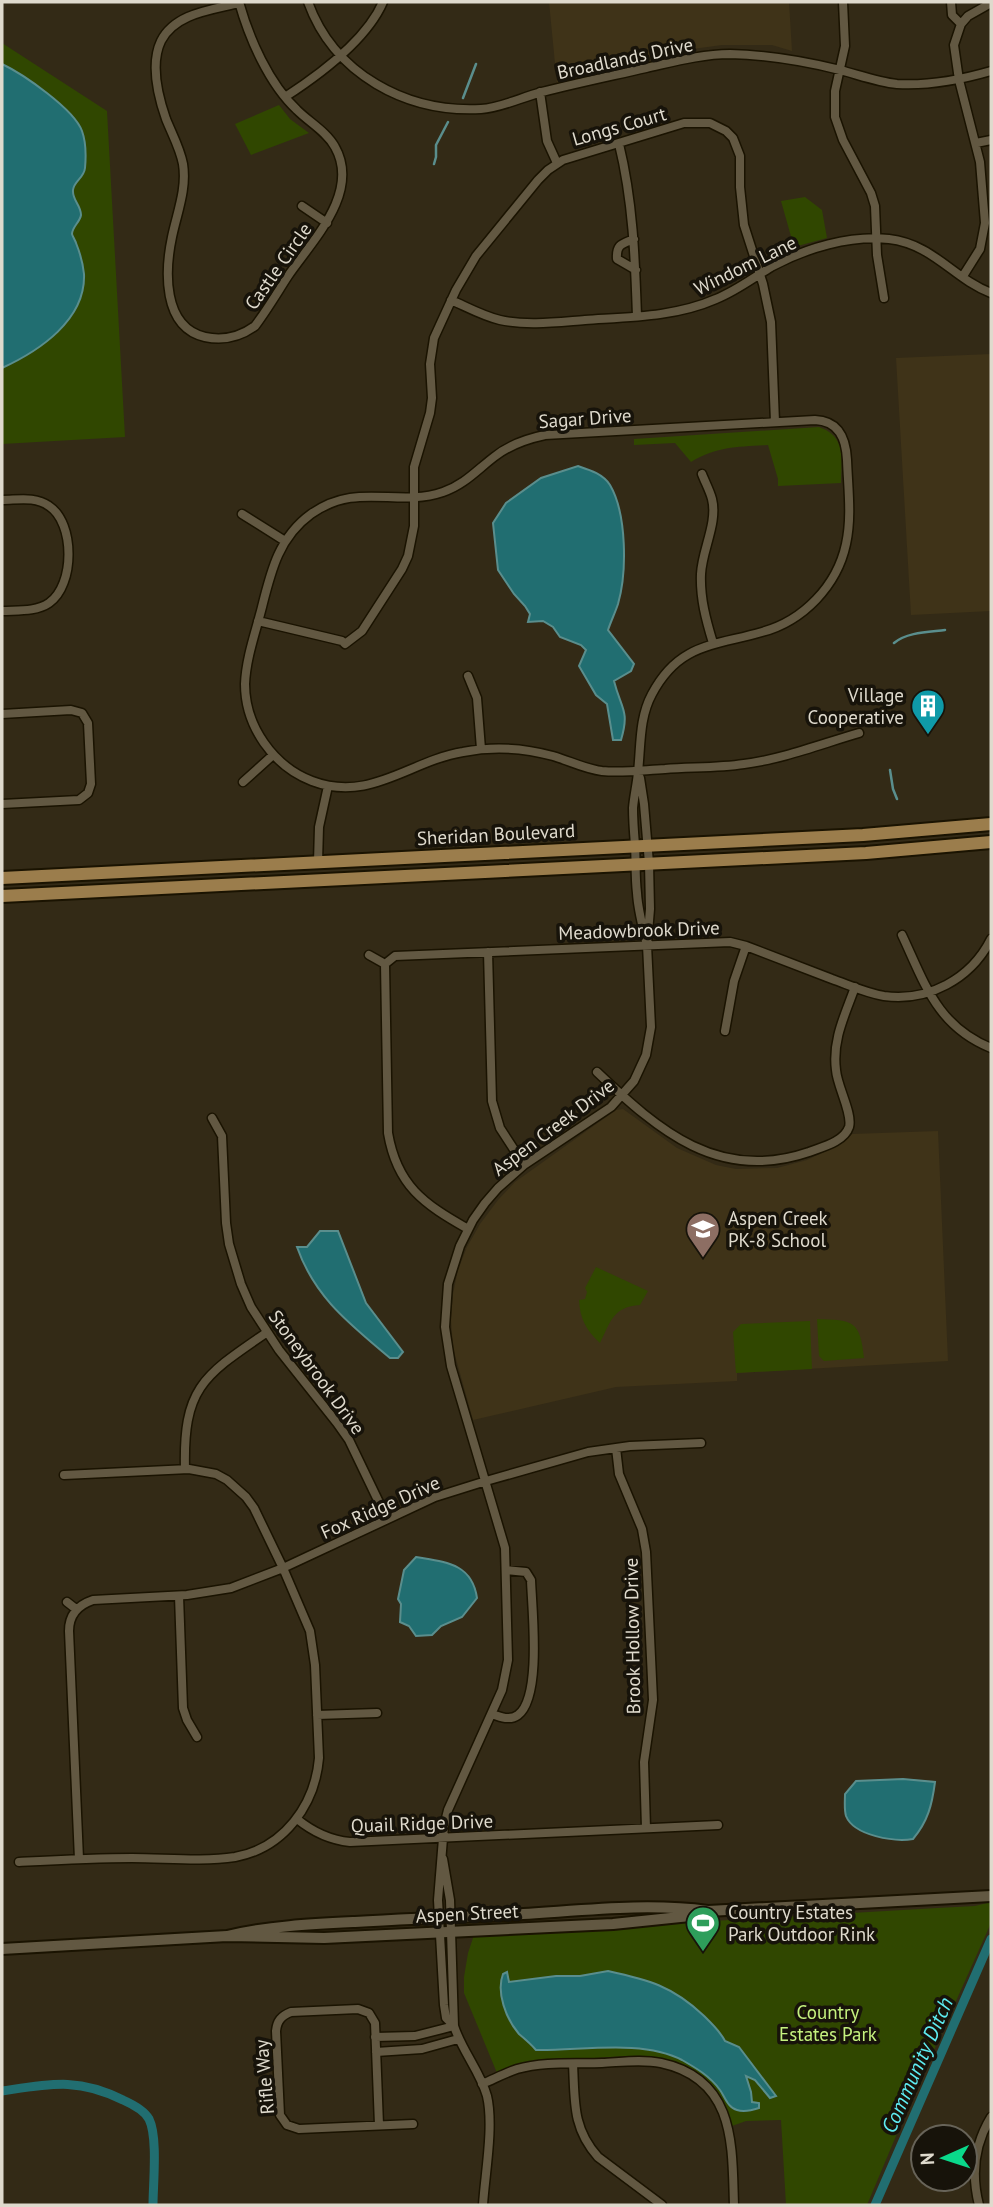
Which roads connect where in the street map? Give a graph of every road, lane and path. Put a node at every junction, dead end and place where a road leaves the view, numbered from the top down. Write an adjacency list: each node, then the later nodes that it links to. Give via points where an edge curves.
1 (308, 2): 9 (street, Broadlands Drive)
2 (383, 2): 9 (street, via 370,26)
3 (843, 2): 10 (street)
4 (951, 2): 8 (street, via 952,15)
5 (239, 3): 14 (street, Castle Circle, via 254,44); 20 (street, Castle Circle, via 180,20 165,34 157,52 161,102 184,177 169,270 171,302 178,319 203,336 228,338 247,332)
6 (991, 3): 7 (street)
7 (975, 5): 8 (street)
8 (961, 24): 12 (street, via 954,44)
9 (339, 54): 13 (street, Broadlands Drive, via 377,85 428,106 480,109); 14 (street)
10 (841, 70): 12 (street, Broadlands Drive, via 894,84); 13 (street, Broadlands Drive, via 727,54); 21 (street, via 835,117 871,193)
11 (991, 71): 12 (street, Broadlands Drive)
12 (959, 80): 17 (street)
13 (540, 92): 18 (street, via 547,141)
14 (285, 97): 20 (street, Castle Circle, via 329,138 339,155 340,191)
15 (991, 140): 17 (street)
16 (619, 144): 18 (street, Longs Court); 22 (street); 24 (street, Longs Court, via 692,122 709,122 726,131 738,146 741,206)
17 (976, 144): 25 (street, via 985,223 980,248)
18 (557, 163): 28 (street, Longs Court, via 476,256)
19 (302, 206): 20 (street, Castle Circle)
20 (327, 223)
21 (877, 238): 24 (street, Windom Lane, via 805,252); 25 (street, Windom Lane, via 922,248); 27 (street)
22 (634, 239): 23 (street); 23 (street, via 619,247 617,259)
23 (636, 271): 29 (street)
24 (760, 274): 29 (street, Windom Lane, via 697,307); 31 (street, Longs Court, via 771,322)
25 (963, 276): 26 (street, Windom Lane)
26 (991, 293)
27 (884, 298)
28 (451, 300): 29 (street, Windom Lane, via 486,316 517,323); 34 (street, Longs Court, via 431,352 431,406 414,467)
29 (637, 316)
30 (843, 418): 32 (street)
31 (775, 422): 32 (street, via 821,421); 34 (street, Sagar Drive, via 530,438 505,449 458,485)
32 (836, 428): 42 (street, Aspen Creek Drive, via 845,440 849,517 843,555 831,581 788,622)
33 (702, 474): 42 (street, via 713,501 701,591)
34 (413, 497): 37 (street, Sagar Drive, via 370,495 340,500 312,513); 41 (street, Longs Court, via 408,556 362,631 345,644)
35 (2, 500): 38 (street, via 30,499 59,508 67,533 68,571)
36 (242, 514): 37 (street)
37 (285, 541): 41 (street, Sagar Drive, via 272,567)
38 (63, 589): 39 (street); 40 (street, via 35,609)
39 (71, 594)
40 (2, 611)
41 (258, 621): 47 (street, Sagar Drive, via 247,666 246,698 253,724)
42 (713, 643): 48 (street, Aspen Creek Drive, via 681,659 655,688 644,715)
43 (468, 676): 46 (street, via 477,698)
44 (2, 713): 51 (street, via 79,708 88,723 93,791 79,800)
45 (859, 733): 48 (street, via 745,764)
46 (481, 749): 48 (street, via 537,752 599,770); 50 (street, via 439,757 371,785)
47 (273, 755): 49 (street); 50 (street, via 300,775)
48 (639, 770): 54 (street, Aspen Creek Drive, via 645,804)
49 (243, 782)
50 (328, 786): 55 (street)
51 (2, 804)
52 (991, 824): 54 (main road, Sheridan Boulevard)
53 (991, 842): 56 (main road, Sheridan Boulevard)
54 (641, 846): 55 (main road, Sheridan Boulevard); 56 (street, Aspen Creek Drive); 56 (street, Aspen Creek Drive)
55 (318, 862): 57 (main road, Sheridan Boulevard)
56 (642, 864): 58 (main road, Sheridan Boulevard); 61 (street, Aspen Creek Drive, via 650,909); 61 (street, Aspen Creek Drive, via 636,893)
57 (2, 878)
58 (2, 896)
59 (902, 934): 67 (street)
60 (991, 939): 67 (street, Meadowbrook Drive, via 970,968)
61 (647, 945): 62 (street, Meadowbrook Drive, via 716,942); 63 (street, Meadowbrook Drive); 71 (street, Aspen Creek Drive, via 649,1041 641,1069)
62 (746, 946): 66 (street, Meadowbrook Drive); 68 (street)
63 (488, 952): 65 (street, Meadowbrook Drive, via 395,956); 73 (street, via 492,1101 500,1128)
64 (369, 955): 65 (street)
65 (386, 964): 74 (street, via 391,1148 412,1191 435,1211)
66 (855, 987): 67 (street, Meadowbrook Drive, via 884,996); 71 (street, via 836,1042 836,1071 850,1122 848,1130 828,1145 786,1159 729,1160 677,1138)
67 (929, 993): 69 (street, via 951,1024)
68 (725, 1031)
69 (991, 1048)
70 (597, 1072): 71 (street)
71 (622, 1096): 73 (street, Aspen Creek Drive)
72 (212, 1118): 75 (street, Stoneybrook Drive, via 222,1136 226,1223 234,1264)
73 (524, 1165): 74 (street, Aspen Creek Drive, via 498,1188)
74 (468, 1229): 80 (street, Aspen Creek Drive, via 448,1284 445,1327 451,1366)
75 (266, 1333): 78 (street, via 211,1373 196,1394 187,1420); 81 (street, Stoneybrook Drive, via 349,1440)
76 (701, 1443): 77 (street, Fox Ridge Drive)
77 (616, 1448): 80 (street, Fox Ridge Drive, via 561,1458); 93 (street, Brook Hollow Drive, via 619,1474 642,1529 646,1552 653,1700 644,1762)
78 (185, 1469): 79 (street); 82 (street, via 216,1474 246,1496)
79 (64, 1475)
80 (486, 1481): 81 (street, Fox Ridge Drive); 83 (street, Aspen Creek Drive, via 504,1540)
81 (387, 1519): 82 (street, Fox Ridge Drive)
82 (282, 1568): 84 (street, Fox Ridge Drive, via 231,1588); 89 (street, via 310,1631)
83 (506, 1570): 88 (street, Aspen Creek Drive, via 509,1660); 88 (street, via 526,1572 531,1580 534,1670 520,1714 510,1718)
84 (179, 1596): 86 (street, Fox Ridge Drive, via 93,1600); 90 (street, via 183,1708)
85 (67, 1602): 86 (street)
86 (76, 1609): 95 (street, via 68,1631)
87 (377, 1713): 89 (street)
88 (492, 1714): 94 (street, Aspen Creek Drive, via 448,1810)
89 (317, 1715): 91 (street, via 318,1772)
90 (197, 1737)
91 (297, 1819): 94 (street, Quail Ridge Drive, via 338,1841); 95 (street, via 270,1843 236,1856)
92 (718, 1825): 93 (street, Quail Ridge Drive)
93 (646, 1828): 94 (street, Quail Ridge Drive)
94 (442, 1839): 99 (street, Aspen Creek Drive, via 438,1884)
95 (79, 1859): 96 (street)
96 (19, 1862)
97 (991, 1896): 98 (street, Aspen Street)
98 (708, 1911): 99 (street, Aspen Street, via 613,1909); 100 (street, Aspen Street, via 613,1924)
99 (445, 1917): 100 (street, Aspen Creek Drive); 101 (street, Aspen Street, via 322,1924)
100 (445, 1932): 101 (street, Aspen Street, via 324,1938); 103 (street, Aspen Creek Drive)
101 (227, 1936): 102 (street, Aspen Street)
102 (2, 1949)
103 (454, 2026): 104 (street); 106 (street, Aspen Creek Drive)
104 (424, 2035): 105 (street); 107 (street)
105 (376, 2037): 108 (street); 113 (street, Rifle Way, via 372,2018 358,2009 291,2012 280,2019 276,2031 280,2115 287,2125 299,2129)
106 (458, 2039): 107 (street); 110 (street, Aspen Creek Drive)
107 (427, 2048): 108 (street)
108 (376, 2052): 113 (street)
109 (573, 2064): 110 (street, via 516,2070); 115 (street, via 582,2136 598,2157); 116 (street, via 646,2061 674,2066 697,2079 718,2102 729,2129)
110 (482, 2084): 114 (street, Aspen Creek Drive, via 489,2107)
111 (991, 2117): 117 (street, via 975,2159)
112 (413, 2124): 113 (street)
113 (379, 2125)
114 (483, 2205)
115 (662, 2205)
116 (734, 2205)
117 (979, 2205)

